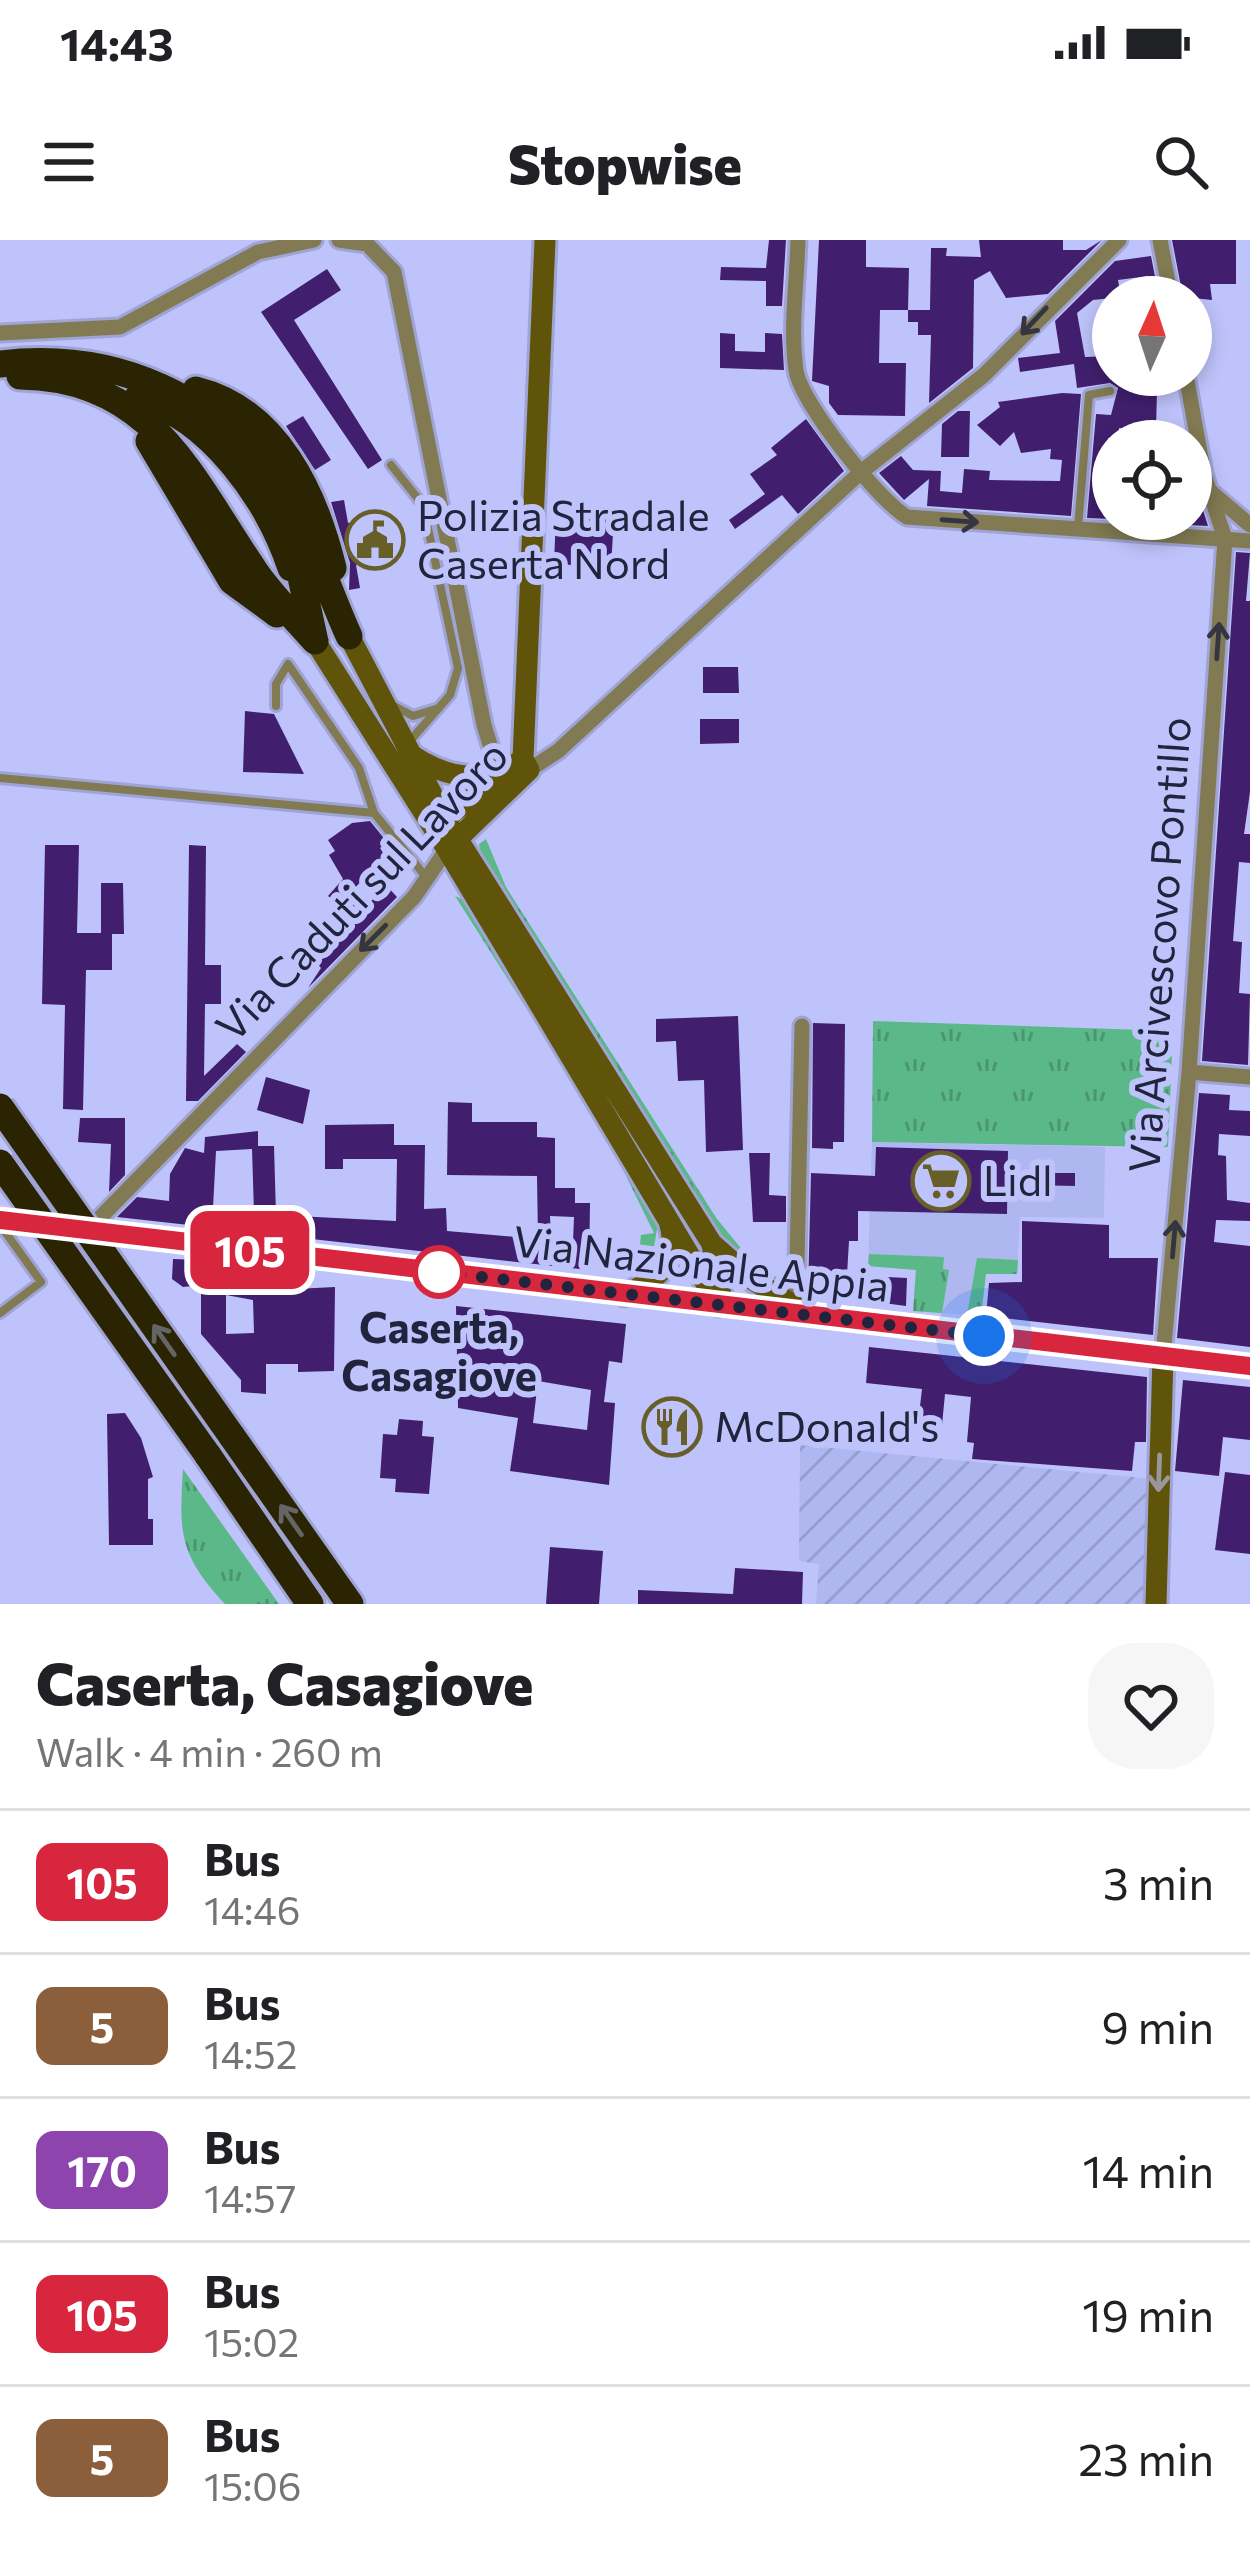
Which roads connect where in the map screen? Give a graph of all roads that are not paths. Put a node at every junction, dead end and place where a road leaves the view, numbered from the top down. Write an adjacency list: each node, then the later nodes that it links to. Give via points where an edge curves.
1 (314, 240): 8 (street, via 258,252 120,327)
2 (339, 240): 27 (street, via 367,244 394,272 484,725)
3 (545, 240): 27 (main road)
4 (798, 240): 14 (street, via 798,382)
5 (1118, 240): 14 (street, Via Caduti sul Lavoro, one-way to 14, via 984,375)
6 (1160, 240): 7 (street)
7 (1167, 276)
8 (0, 333)
9 (0, 364): 21 (highway, via 70,361 144,378 205,408 286,496)
10 (0, 376): 12 (highway, via 76,382)
11 (1092, 394): 18 (lane)
12 (109, 395): 22 (highway, via 170,441 255,572); 22 (highway, via 132,389 167,401 236,454 275,502 297,553)
13 (391, 465): 25 (lane, via 422,505 457,655 455,683)
14 (862, 472): 18 (street, one-way to 18, via 907,517); 27 (street, Via Caduti sul Lavoro, via 563,742)
15 (1212, 493): 17 (street)
16 (1212, 499): 19 (street)
17 (1250, 525)
18 (1078, 529): 19 (street)
19 (1225, 539): 20 (street); 33 (street, Via Arcivescovo Pontillo, one-way to 19)
20 (1250, 541)
21 (349, 636): 23 (main road)
22 (315, 641): 26 (main road)
23 (377, 695): 25 (lane, via 413,716); 26 (main road)
24 (276, 706): 29 (lane, via 276,684 288,664 359,768)
25 (440, 707): 26 (lane)
26 (403, 754): 27 (main road, via 446,776); 30 (main road)
27 (508, 775): 30 (main road)
28 (0, 778): 29 (lane)
29 (374, 813): 31 (lane)
30 (449, 830): 31 (street, Via Caduti sul Lavoro); 37 (main road); 40 (main road)
31 (427, 878): 39 (street, Via Caduti sul Lavoro, one-way to 39)
32 (802, 1026): 44 (street)
33 (1189, 1072): 34 (street); 45 (street, Via Arcivescovo Pontillo, one-way to 33)
34 (1250, 1077)
35 (0, 1107): 48 (highway, one-way to 35, bridge)
36 (0, 1162): 47 (highway, bridge)
37 (666, 1208): 41 (main road, via 672,1257 662,1274); 42 (main road)
38 (0, 1222): 39 (main road, Via Nazionale Appia); 43 (lane, via 40,1282)
39 (88, 1230): 41 (main road, Via Nazionale Appia)
40 (712, 1244): 42 (main road, via 723,1283); 44 (main road)
41 (626, 1295): 42 (main road, Via Nazionale Appia)
42 (719, 1305): 44 (main road, Via Nazionale Appia)
43 (0, 1313)
44 (802, 1313): 45 (main road, Via Nazionale Appia)
45 (1163, 1356): 46 (main road, Via Nazionale Appia); 49 (main road, one-way to 49)
46 (1250, 1366)
47 (310, 1604)
48 (350, 1604)
49 (1156, 1604)

